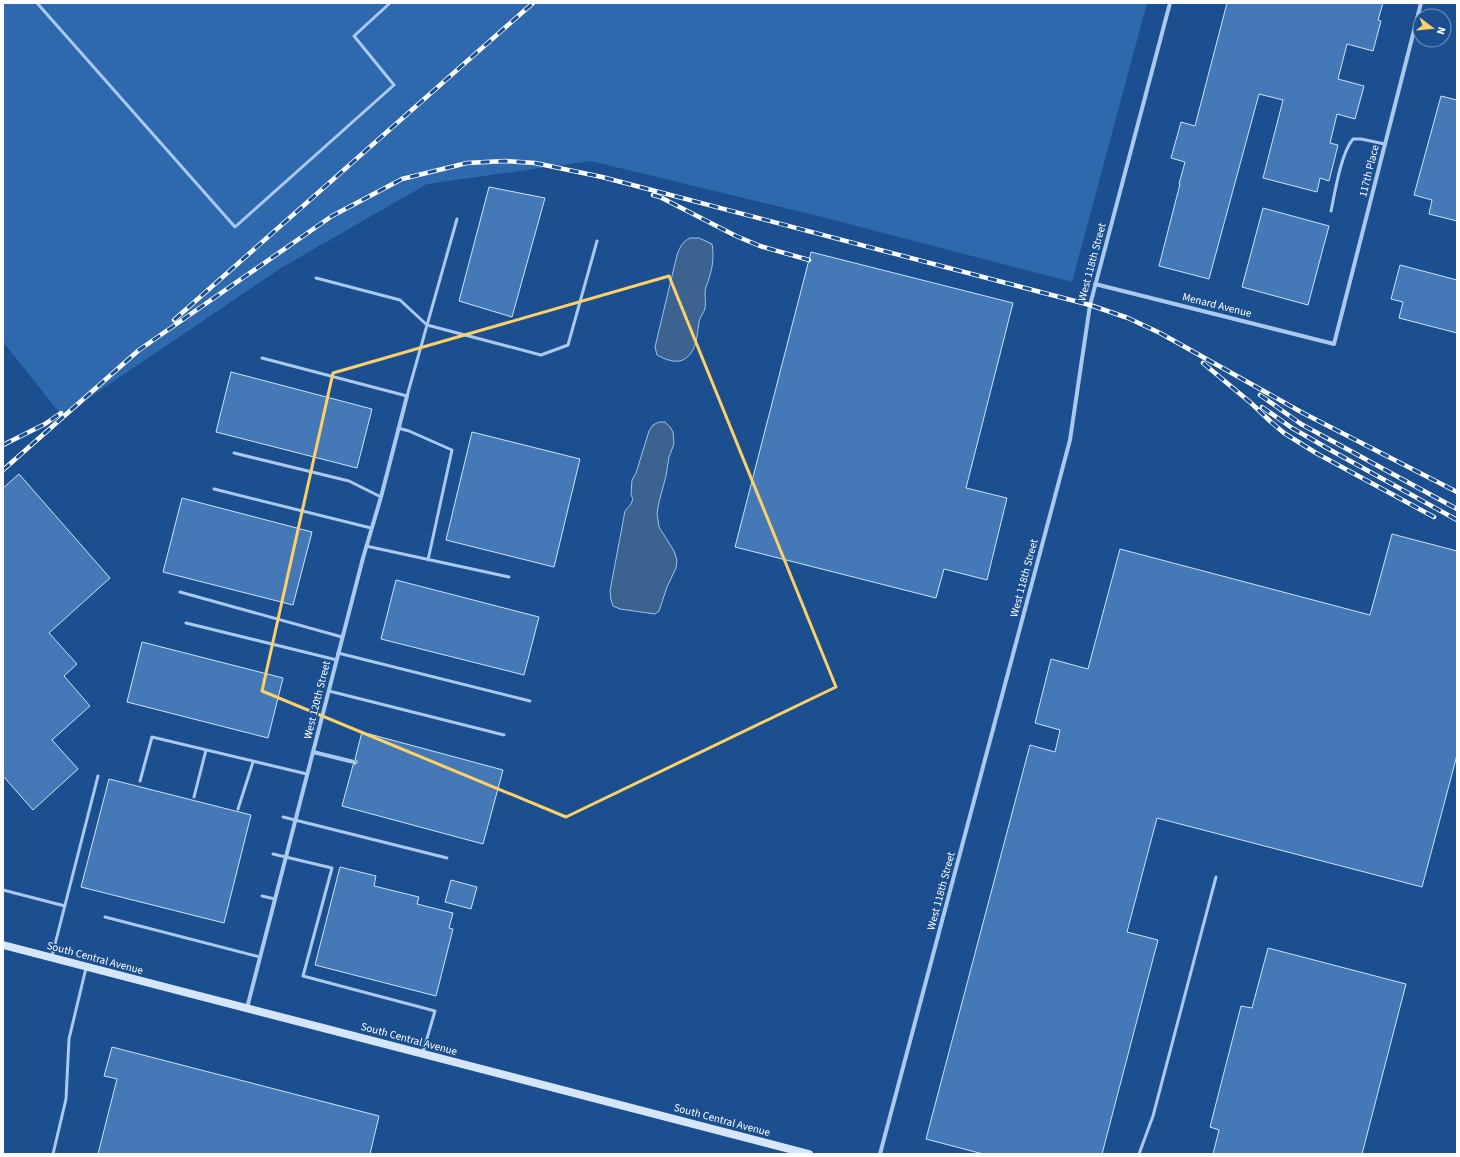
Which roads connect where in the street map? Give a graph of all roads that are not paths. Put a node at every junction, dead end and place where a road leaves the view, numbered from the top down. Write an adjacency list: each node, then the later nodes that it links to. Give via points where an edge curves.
1 (37, 3): 2 (lane, via 235,227 394,84 354,36)
2 (390, 3)
3 (1170, 3): 10 (street, West 118th Street)
4 (1421, 3): 5 (street, 117th Place)
5 (1385, 144): 6 (lane, via 1353,139 1341,166); 12 (street, 117th Place)
6 (1331, 211)
7 (457, 219): 11 (lane)
8 (597, 241): 11 (lane, via 568,345 541,355)
9 (316, 278): 11 (lane, via 400,300)
10 (1095, 284): 12 (street, Menard Avenue); 59 (street, West 118th Street, via 1070,440)
11 (427, 325): 14 (lane)
12 (1334, 344)
13 (262, 358): 14 (lane)
14 (407, 396): 15 (street, West 120th Street)
15 (398, 428): 18 (street, West 120th Street); 21 (lane, via 452,450)
16 (234, 453): 18 (lane, via 350,480)
17 (214, 489): 19 (lane)
18 (380, 497): 19 (street, West 120th Street)
19 (371, 528): 20 (street, West 120th Street)
20 (366, 546): 21 (lane); 25 (street, West 120th Street)
21 (428, 560): 22 (lane)
22 (509, 578)
23 (180, 592): 25 (lane)
24 (186, 623): 27 (lane)
25 (342, 637): 26 (street, West 120th Street)
26 (338, 653): 27 (street, West 120th Street); 29 (lane)
27 (336, 660): 28 (street, West 120th Street)
28 (329, 691): 30 (lane); 32 (street, West 120th Street)
29 (530, 701)
30 (504, 735)
31 (206, 750): 33 (lane); 37 (lane, via 152,737); 38 (lane)
32 (313, 752): 34 (street); 35 (street, West 120th Street)
33 (253, 762): 35 (lane); 39 (lane)
34 (354, 762)
35 (307, 774): 41 (street, West 120th Street)
36 (98, 776): 49 (lane)
37 (140, 781)
38 (194, 796)
39 (238, 809)
40 (283, 817): 41 (lane)
41 (295, 820): 43 (street, West 120th Street); 44 (lane)
42 (273, 854): 43 (lane)
43 (286, 857): 48 (street, West 120th Street); 56 (lane, via 332,868 303,976 435,1011)
44 (447, 858)
45 (1216, 877): 60 (lane, via 1153,1116)
46 (3, 890): 49 (lane)
47 (262, 896): 48 (lane)
48 (275, 899): 52 (street, West 120th Street)
49 (65, 906): 53 (lane)
50 (105, 917): 52 (lane)
51 (3, 945): 53 (street, South Central Avenue)
52 (260, 957): 55 (street, West 120th Street)
53 (52, 958): 54 (street, South Central Avenue)
54 (87, 967): 55 (street, South Central Avenue); 57 (lane, via 69,1039 66,1099)
55 (247, 1008): 56 (street, South Central Avenue)
56 (423, 1054): 58 (street, South Central Avenue)
57 (53, 1154)
58 (809, 1154)
59 (880, 1154)
60 (1139, 1154)

